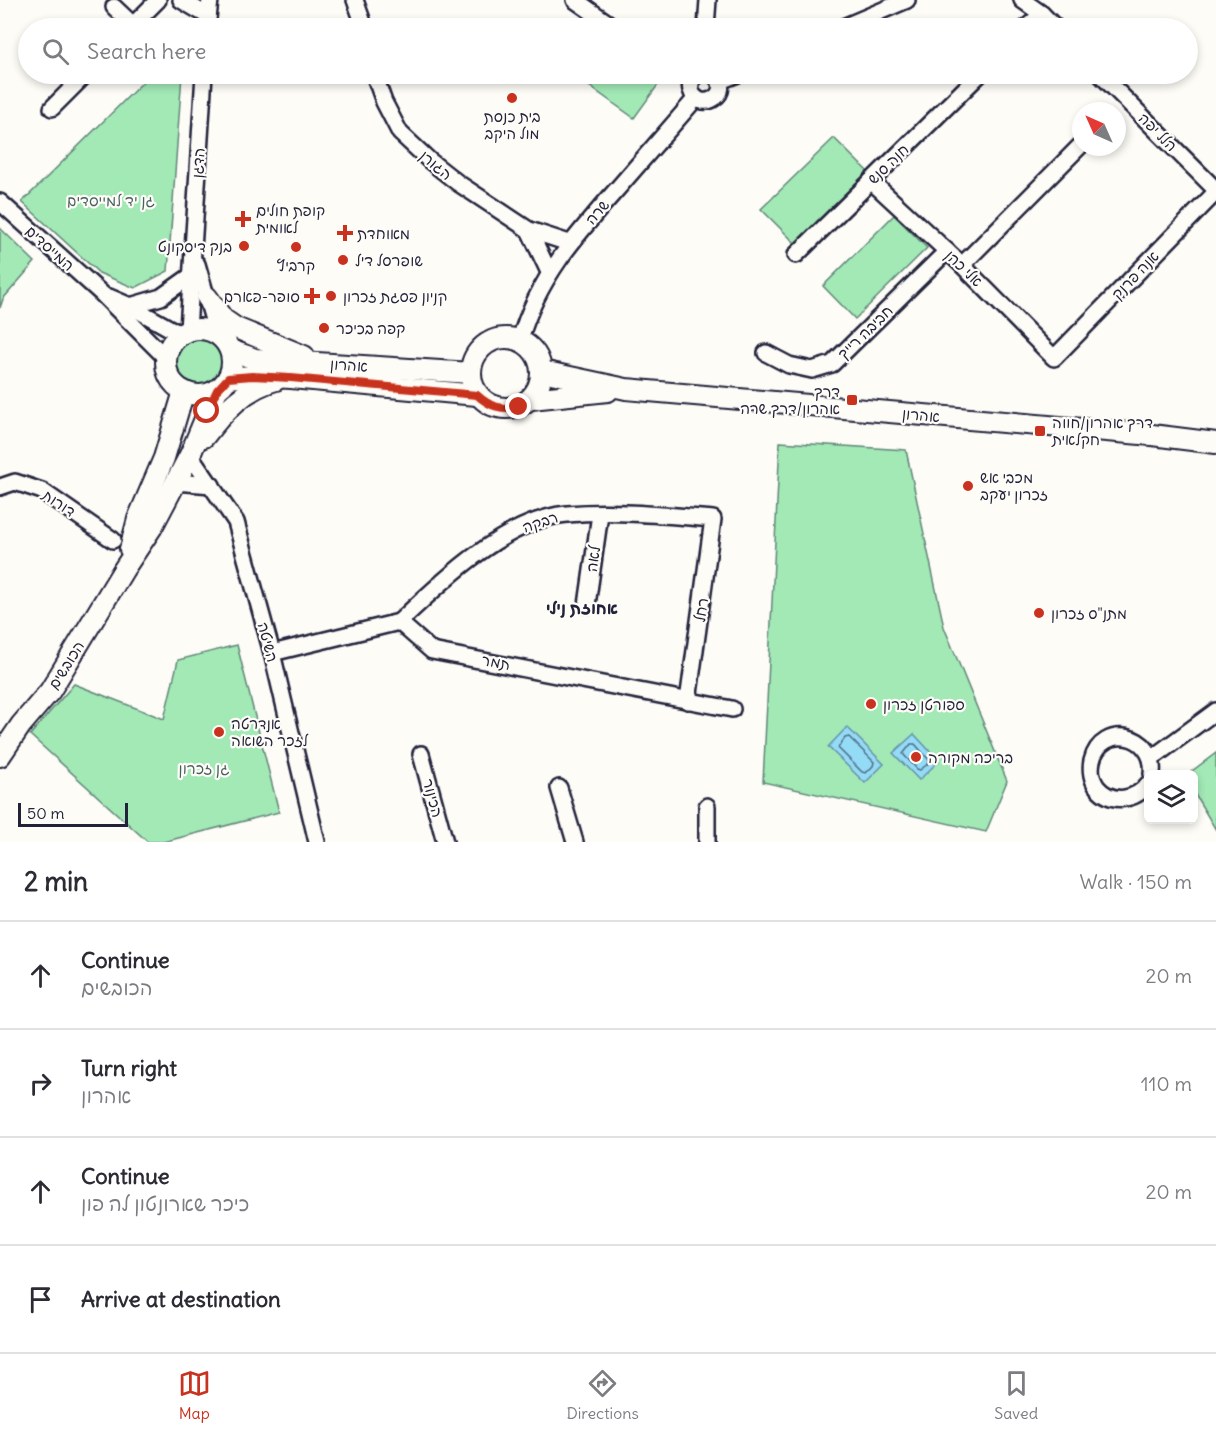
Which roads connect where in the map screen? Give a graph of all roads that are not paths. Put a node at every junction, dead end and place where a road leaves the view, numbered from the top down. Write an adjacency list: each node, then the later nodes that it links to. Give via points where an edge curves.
1 (181, 0): 13 (street)
2 (210, 0): 14 (street)
3 (355, 0): 15 (street)
4 (575, 0): 16 (street)
5 (708, 0): 17 (street)
6 (907, 0): 18 (street)
7 (1022, 0): 10 (street)
8 (158, 1): 12 (street)
9 (114, 7): 11 (street)
10 (1042, 14): 19 (street); 20 (street)
11 (123, 18)
12 (140, 18)
13 (202, 18)
14 (208, 18)
15 (361, 18)
16 (601, 18)
17 (707, 18)
18 (865, 18)
19 (1037, 18)
20 (1046, 18)
21 (76, 84): 30 (street)
22 (203, 84): 39 (street, הדגן)
23 (378, 84): 36 (street, הגורן, via 400,133 458,183)
24 (691, 84): 28 (street)
25 (718, 84): 28 (street, via 720,90 714,98)
26 (970, 84): 33 (street, חנה סנש)
27 (1107, 84): 29 (street, הלל יפה)
28 (696, 98): 37 (street, שרה)
29 (1118, 102)
30 (52, 108)
31 (1126, 110): 34 (street, הלל יפה)
32 (1072, 154): 41 (street)
33 (871, 181): 38 (street, אלי כהן); 40 (street, חנה סנש)
34 (1216, 191): 53 (street, אנה פרנק)
35 (0, 202): 44 (street, המייסדים)
36 (529, 230): 37 (street, הגורן); 42 (street)
37 (569, 243): 42 (street, שרה)
38 (947, 251): 41 (street, אלי כהן); 51 (street, חביבה רייך, via 832,364 812,370 789,365)
39 (194, 252): 43 (street, הדגן); 45 (street, הדגן)
40 (796, 255)
41 (962, 265): 53 (street, אלי כהן)
42 (549, 272): 49 (street, שרה, via 526,318)
43 (192, 275): 46 (street, via 161,297); 47 (street, הדגן)
44 (101, 293): 46 (street, המייסדים); 52 (street, המייסדים)
45 (207, 297): 48 (street, הדגן); 54 (street, via 223,319 236,328)
46 (130, 306): 47 (street, המייסדים)
47 (184, 332): 48 (street, via 208,330); 52 (street, via 169,347)
48 (217, 334): 50 (street)
49 (520, 340): 55 (street, via 535,351); 56 (street, via 506,338 486,344 472,362)
50 (230, 350): 54 (street, אהרון, via 255,359); 58 (street, via 232,360)
51 (766, 352)
52 (166, 358): 60 (street, via 170,377)
53 (1054, 358)
54 (324, 364): 56 (street, אהרון)
55 (542, 371): 59 (street, אהרון); 62 (street, via 541,382)
56 (471, 373): 61 (street)
57 (291, 378): 58 (street, אהרון, via 252,376); 61 (street, אהרון); 64 (street, via 273,380 230,406)
58 (223, 384): 60 (street, via 201,395); 64 (street, הכובשים)
59 (626, 389): 62 (street, אהרון); 63 (street, אהרון, via 1152,435)
60 (184, 392): 71 (street, הכובשים)
61 (477, 395): 62 (street, via 496,408 508,409)
62 (531, 399)
63 (1216, 444)
64 (190, 455): 65 (street, הכובשים); 66 (street, השיטה)
65 (175, 482): 66 (street); 71 (street, הכובשים)
66 (212, 485): 74 (street, השיטה, via 236,522)
67 (0, 487): 70 (street, דורות, via 15,482 42,491)
68 (600, 514): 69 (street, רבקה); 72 (street, לאה); 73 (street, רבקה, via 565,514 508,533 440,582)
69 (714, 519): 75 (street, רחל)
70 (114, 540)
71 (124, 569): 79 (street, הכובשים, via 50,691)
72 (587, 605)
73 (399, 622): 74 (street); 75 (street, תמר, via 432,651)
74 (272, 653): 85 (street, השיטה)
75 (688, 701): 76 (street, תמר)
76 (732, 709)
77 (1216, 711): 80 (street)
78 (421, 754): 86 (street, הכינור)
79 (0, 756)
80 (1152, 758): 81 (street); 83 (street, via 1146,748 1128,737 1107,740 1093,756 1092,777 1104,794 1124,799)
81 (1152, 770)
82 (559, 788): 87 (street)
83 (1144, 788)
84 (707, 806): 88 (street)
85 (317, 842)
86 (445, 842)
87 (575, 842)
88 (707, 842)

